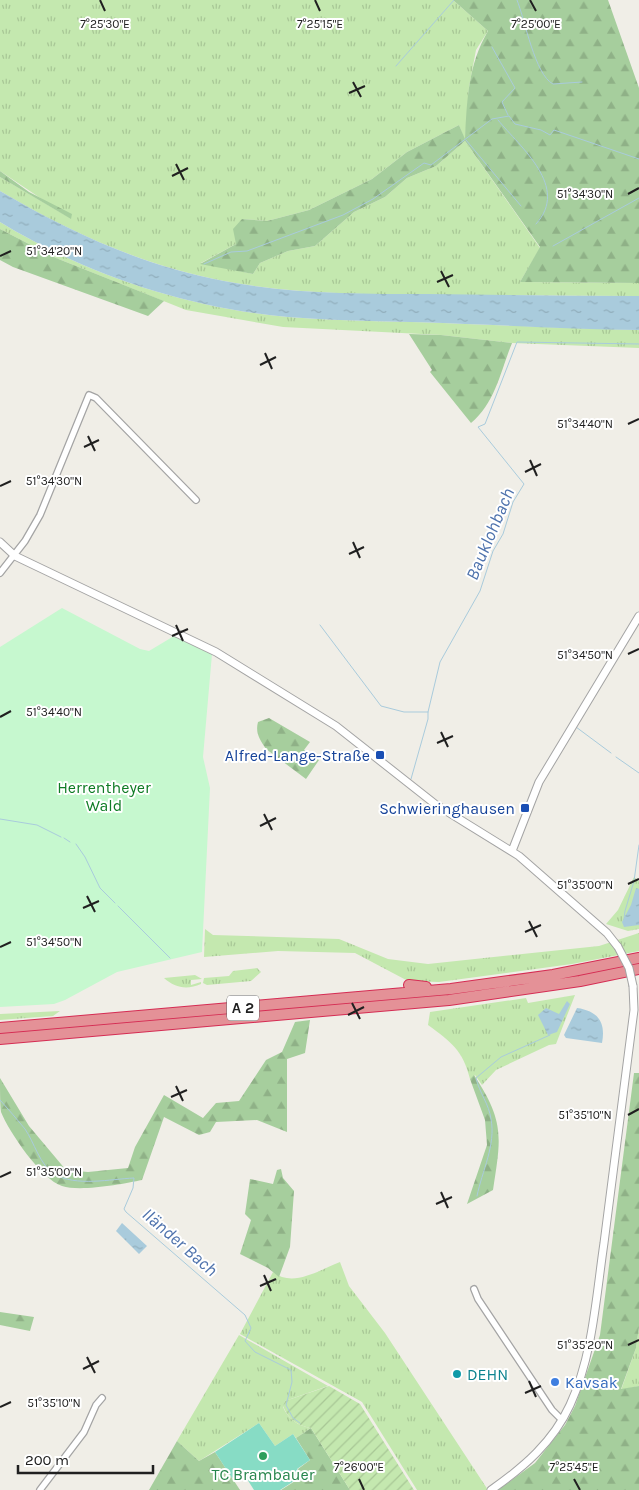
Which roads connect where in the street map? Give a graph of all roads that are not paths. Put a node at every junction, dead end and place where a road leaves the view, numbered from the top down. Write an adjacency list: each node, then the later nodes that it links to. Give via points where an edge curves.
1 (196, 500): 3 (street, via 96,398 89,395 40,515)
2 (0, 542): 3 (street)
3 (15, 556): 4 (street); 6 (street, via 216,652 336,726 436,804)
4 (0, 573)
5 (639, 616): 6 (street, via 539,782)
6 (512, 851): 17 (street, bridge, via 602,928 618,947 629,968 633,986 634,1010 590,1341 580,1380)
7 (639, 958): 10 (highway, A 2)
8 (639, 969): 14 (highway, A 2, via 449,1000)
9 (409, 985): 10 (highway)
10 (451, 990): 12 (highway, A 2)
11 (53, 1016): 12 (highway)
12 (35, 1025): 13 (highway, A 2)
13 (0, 1028)
14 (0, 1039)
15 (474, 1289): 17 (street, via 524,1369)
16 (102, 1398): 18 (street, via 84,1432)
17 (562, 1420): 19 (street, via 532,1459)
18 (40, 1490)
19 (492, 1490)

